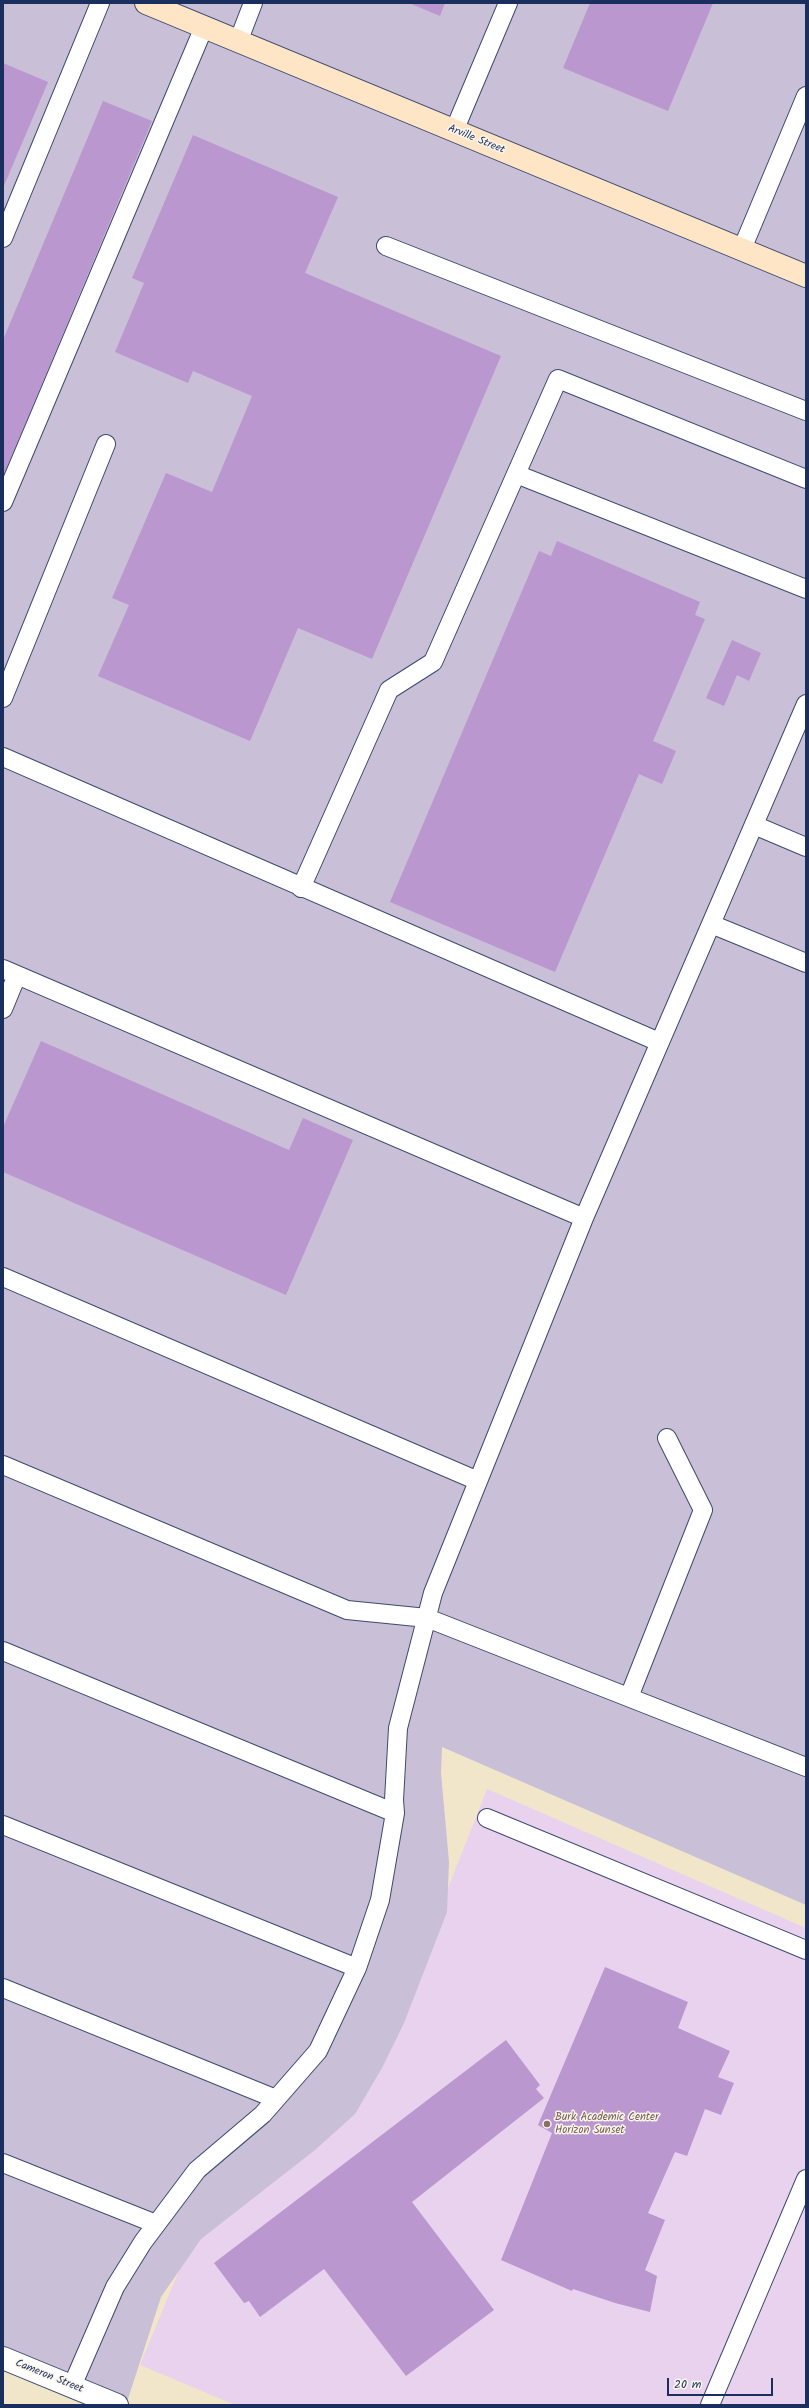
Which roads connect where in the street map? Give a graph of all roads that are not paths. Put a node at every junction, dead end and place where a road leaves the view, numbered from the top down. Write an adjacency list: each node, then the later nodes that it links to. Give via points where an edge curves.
1 (100, 3): 9 (lane)
2 (146, 3): 5 (main road, Arville Street)
3 (254, 3): 6 (lane)
4 (508, 3): 8 (lane)
5 (204, 27): 6 (main road, Arville Street); 17 (lane)
6 (238, 42): 8 (main road, Arville Street)
7 (806, 96): 11 (lane)
8 (454, 131): 11 (main road, Arville Street)
9 (3, 238)
10 (386, 246): 13 (lane)
11 (742, 250): 12 (main road, Arville Street)
12 (806, 276)
13 (806, 411)
14 (106, 444): 19 (lane)
15 (516, 474): 16 (lane, via 558,379); 18 (lane); 25 (lane, via 433,662 389,690)
16 (806, 479)
17 (3, 502)
18 (806, 589)
19 (3, 698)
20 (806, 704): 21 (lane)
21 (800, 734): 23 (lane)
22 (3, 757): 25 (lane)
23 (754, 825): 24 (lane); 26 (lane)
24 (806, 847)
25 (301, 888): 30 (lane)
26 (711, 924): 27 (lane); 30 (lane)
27 (806, 963)
28 (10, 972): 29 (lane); 31 (lane)
29 (3, 1009)
30 (658, 1042): 31 (lane)
31 (584, 1218): 35 (lane)
32 (3, 1277): 35 (lane)
33 (667, 1438): 38 (lane, via 703,1510)
34 (3, 1465): 36 (lane, via 346,1610)
35 (478, 1481): 36 (lane, via 434,1593)
36 (427, 1618): 38 (lane); 40 (lane, via 398,1728)
37 (3, 1651): 40 (lane)
38 (629, 1697): 39 (lane)
39 (806, 1767)
40 (395, 1813): 44 (lane, via 380,1900)
41 (487, 1818): 43 (lane)
42 (3, 1825): 44 (lane)
43 (806, 1950)
44 (357, 1968): 46 (lane, via 318,2051)
45 (3, 1988): 46 (lane)
46 (276, 2098): 49 (lane, via 263,2114 197,2170)
47 (3, 2163): 49 (lane)
48 (806, 2179): 53 (lane)
49 (156, 2224): 51 (lane, via 115,2287)
50 (3, 2358): 51 (street, Cameron Street)
51 (72, 2386): 52 (street, Cameron Street)
52 (117, 2405)
53 (710, 2405)

